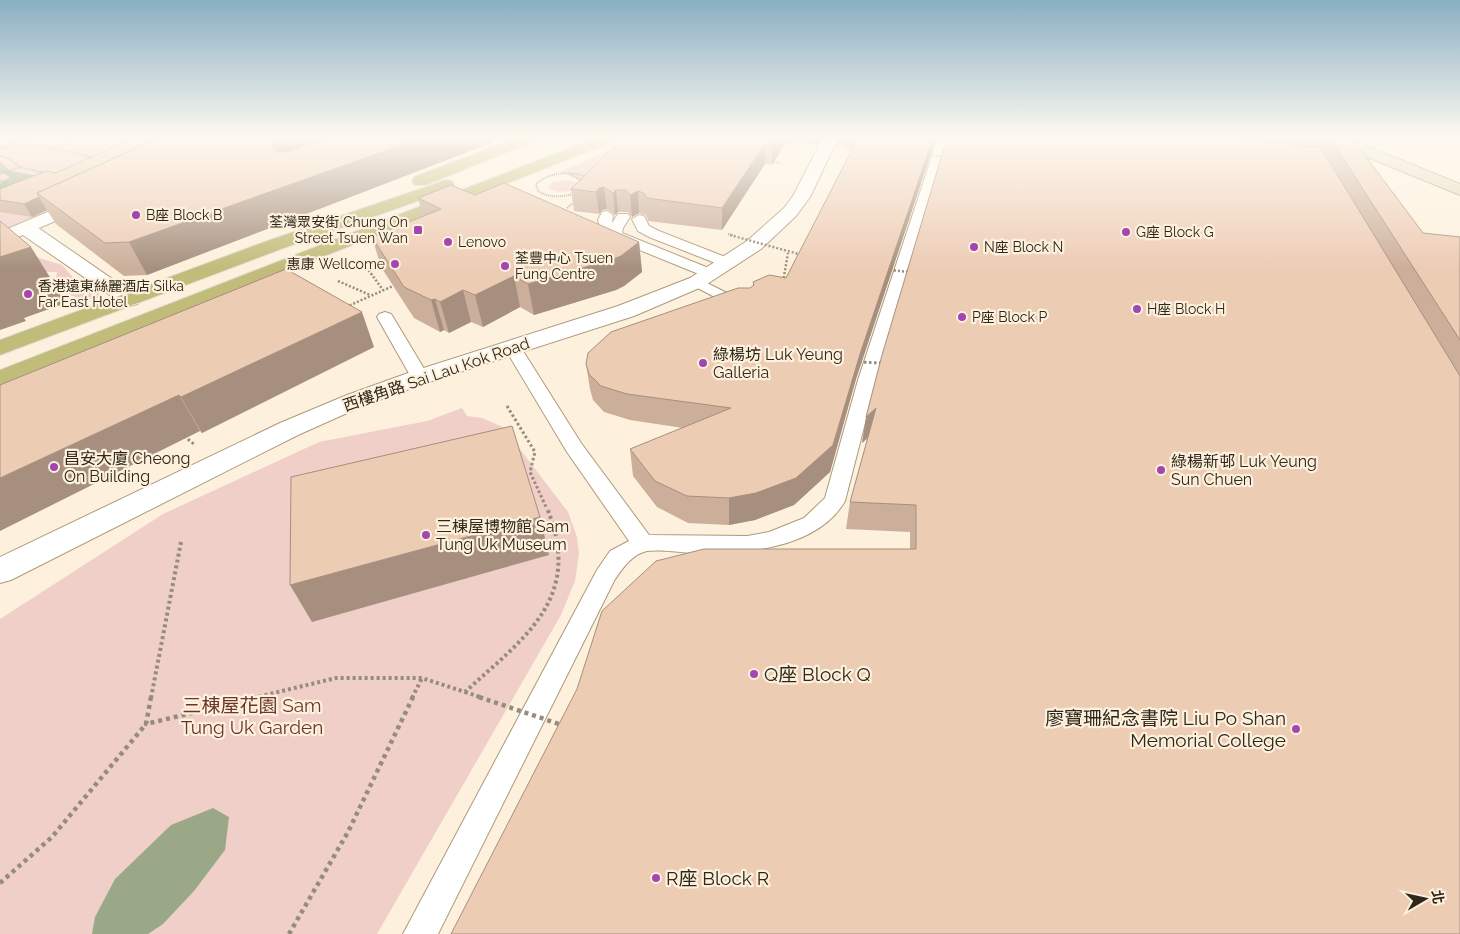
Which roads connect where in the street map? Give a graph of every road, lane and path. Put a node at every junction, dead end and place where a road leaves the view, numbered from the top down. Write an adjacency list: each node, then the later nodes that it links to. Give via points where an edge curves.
1 (1, 182): 10 (path, via 7,183 4,187)
2 (455, 182): 34 (main road)
3 (499, 182): 43 (main road)
4 (540, 182): 12 (path, bridge, via 536,188 541,193 554,196)
5 (583, 182): 9 (path, bridge)
6 (812, 182): 27 (street, 西樓角路 Sai Lau Kok Road, via 790,212 768,234)
7 (929, 182): 48 (lane, via 867,380 835,501 812,523 773,539 747,544)
8 (1441, 182): 11 (main road)
9 (585, 187)
10 (12, 188)
11 (1460, 190)
12 (578, 192)
13 (97, 196): 19 (street)
14 (580, 198): 15 (path, bridge)
15 (567, 208)
16 (607, 215): 21 (lane, via 605,220)
17 (623, 217): 21 (lane)
18 (639, 219): 27 (lane, via 643,228)
19 (28, 228): 22 (street); 34 (street)
20 (728, 234): 23 (path, bridge)
21 (615, 235): 27 (lane)
22 (0, 239)
23 (788, 253): 24 (path, bridge); 31 (path)
24 (808, 257)
25 (385, 260): 32 (path, via 367,268)
26 (890, 270): 28 (path, bridge)
27 (712, 273): 35 (lane); 38 (street, 西樓角路 Sai Lau Kok Road, via 626,311)
28 (916, 273)
29 (338, 281): 33 (path)
30 (393, 286): 32 (path)
31 (781, 286)
32 (383, 290): 33 (path)
33 (370, 296): 36 (path)
34 (130, 300): 39 (main road)
35 (744, 308)
36 (340, 309)
37 (385, 318): 42 (lane)
38 (512, 346): 42 (street, 西樓角路 Sai Lau Kok Road); 48 (lane, via 582,461)
39 (0, 348)
40 (858, 362): 41 (path, bridge)
41 (883, 363)
42 (420, 377): 49 (street, 西樓角路 Sai Lau Kok Road, via 356,400 289,430)
43 (0, 378)
44 (507, 406): 51 (path, via 535,452 530,472 545,503 559,546 558,576 543,615)
45 (181, 434): 46 (path)
46 (196, 446)
47 (181, 542): 52 (path)
48 (643, 543): 56 (lane, via 618,557 605,576)
49 (0, 571)
50 (422, 678): 51 (path); 52 (path, via 336,678); 55 (path, via 348,832)
51 (465, 692): 53 (path, bridge)
52 (146, 724): 54 (path, via 52,837)
53 (570, 728)
54 (0, 883)
55 (289, 934)
56 (420, 934)

